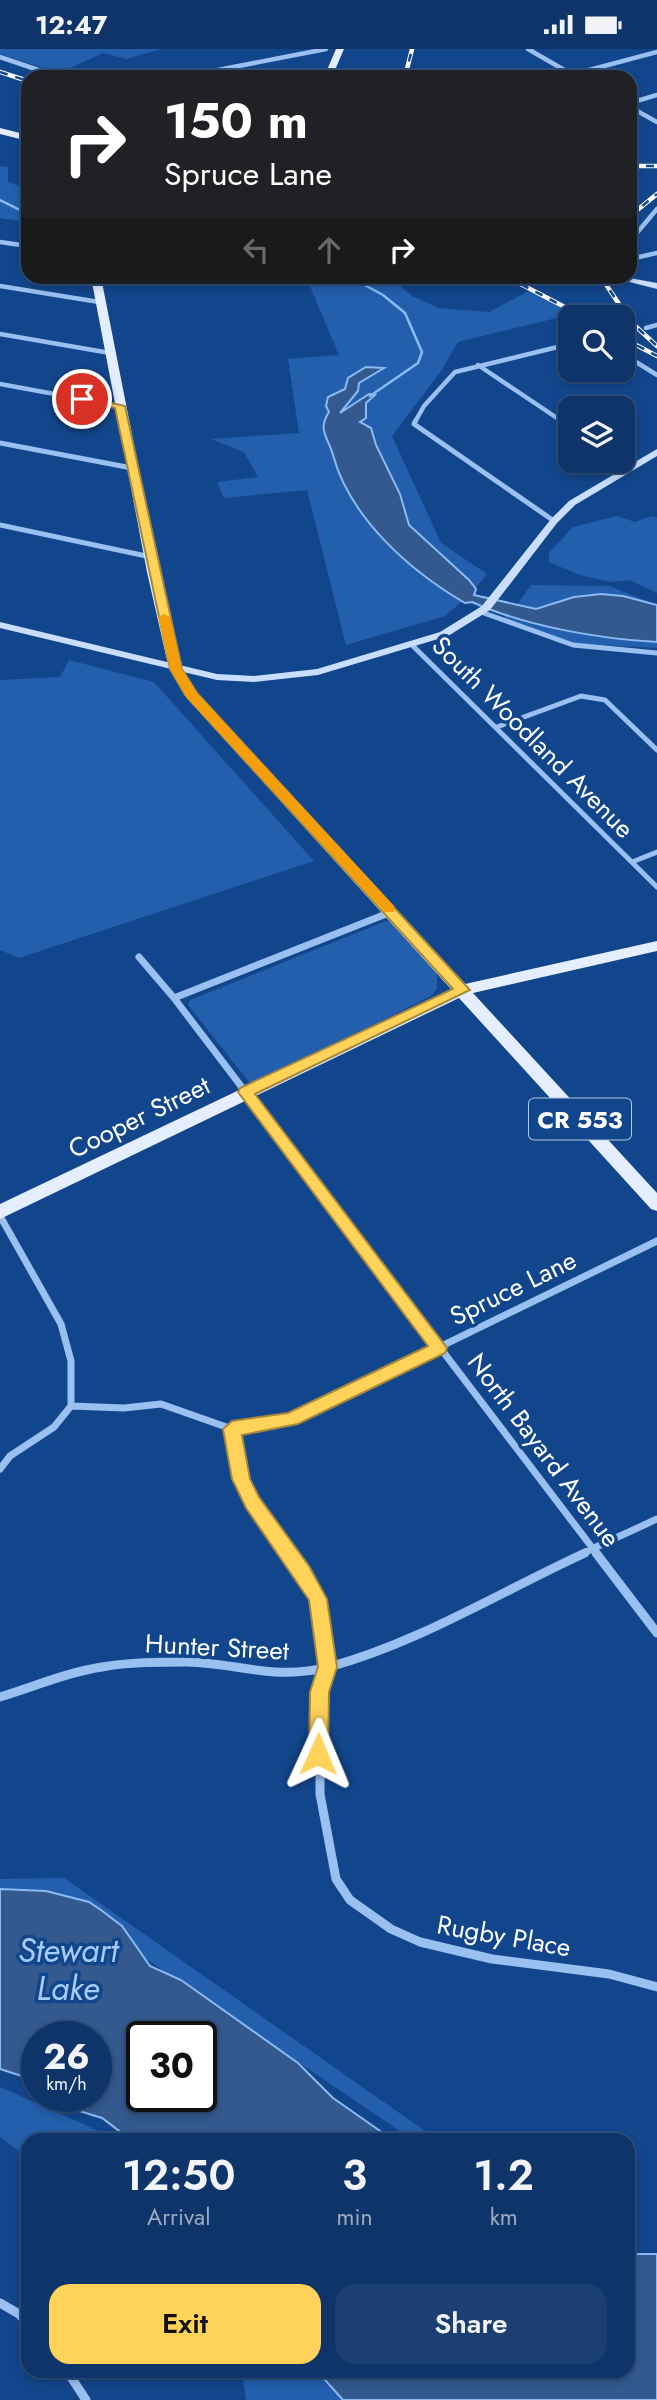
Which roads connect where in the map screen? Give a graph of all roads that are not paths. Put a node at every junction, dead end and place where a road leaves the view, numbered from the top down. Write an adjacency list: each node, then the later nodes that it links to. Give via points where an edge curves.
1 (326, 49): 7 (street)
2 (341, 49): 8 (main road)
3 (528, 49): 9 (street)
4 (657, 52): 10 (street)
5 (0, 57): 6 (street)
6 (38, 70)
7 (218, 70)
8 (331, 70)
9 (565, 70)
10 (596, 70)
11 (657, 95): 12 (street)
12 (637, 102)
13 (637, 109): 14 (street)
14 (657, 122)
15 (0, 131): 16 (main road)
16 (21, 136)
17 (657, 209): 18 (street)
18 (637, 233)
19 (0, 242): 20 (street)
20 (21, 245)
21 (657, 253): 22 (street)
22 (637, 257)
23 (637, 280): 26 (street)
24 (97, 284): 27 (main road, CR 553)
25 (0, 286): 27 (street)
26 (657, 286)
27 (99, 302): 32 (main road, CR 553)
28 (657, 325): 29 (street)
29 (646, 328)
30 (0, 334): 32 (street)
31 (558, 347): 34 (street)
32 (110, 353): 37 (main road, CR 553)
33 (635, 361): 35 (street)
34 (478, 365): 38 (street); 44 (street, via 448,376 414,424)
35 (657, 375)
36 (0, 384): 37 (street)
37 (120, 406): 42 (main road, CR 553)
38 (558, 418)
39 (0, 443): 42 (street)
40 (657, 452): 41 (street)
41 (635, 460)
42 (132, 468): 46 (main road, CR 553)
43 (614, 473): 44 (street)
44 (554, 521): 47 (street)
45 (0, 524): 46 (street)
46 (152, 557): 51 (main road, CR 553)
47 (486, 607): 49 (street, via 444,634); 50 (street, via 573,645)
48 (0, 625): 51 (street)
49 (412, 645): 51 (street, via 318,672 271,678 217,677); 52 (street, South Woodland Avenue)
50 (657, 653)
51 (176, 669): 57 (main road, CR 553, via 192,695)
52 (497, 727): 53 (street, via 581,696 594,696 605,700); 55 (street, South Woodland Avenue)
53 (657, 750)
54 (657, 852): 55 (street)
55 (632, 862): 56 (street, South Woodland Avenue)
56 (657, 887)
57 (392, 911): 60 (main road, CR 553); 61 (street)
58 (657, 946): 60 (main road, Cooper Street)
59 (139, 957): 61 (street, North Bayard Avenue)
60 (462, 990): 62 (main road, Cooper Street); 63 (main road, CR 553)
61 (174, 998): 62 (street, North Bayard Avenue)
62 (245, 1092): 64 (main road, Cooper Street); 66 (street, North Bayard Avenue)
63 (657, 1204)
64 (0, 1214): 67 (street, via 61,1324 71,1361)
65 (657, 1241): 66 (street, Spruce Lane)
66 (439, 1348): 68 (street, Spruce Lane, via 292,1419); 71 (street, North Bayard Avenue)
67 (71, 1406): 68 (street, via 161,1405); 69 (street, via 54,1427)
68 (232, 1429): 73 (street, Rugby Place, via 247,1491 318,1599)
69 (0, 1469)
70 (657, 1519): 71 (street, Hunter Street)
71 (593, 1548): 72 (street, North Bayard Avenue); 73 (street, Hunter Street, via 452,1621)
72 (657, 1633)
73 (328, 1667): 74 (street, Hunter Street, via 272,1674 190,1662 141,1663 100,1667); 75 (street, Rugby Place, via 320,1692 320,1794 336,1879 350,1899 391,1929 420,1943 492,1959 608,1974)
74 (0, 1697)
75 (657, 1987)
76 (0, 2303): 77 (street)
77 (21, 2316)
78 (72, 2378): 79 (street)
79 (86, 2400)

